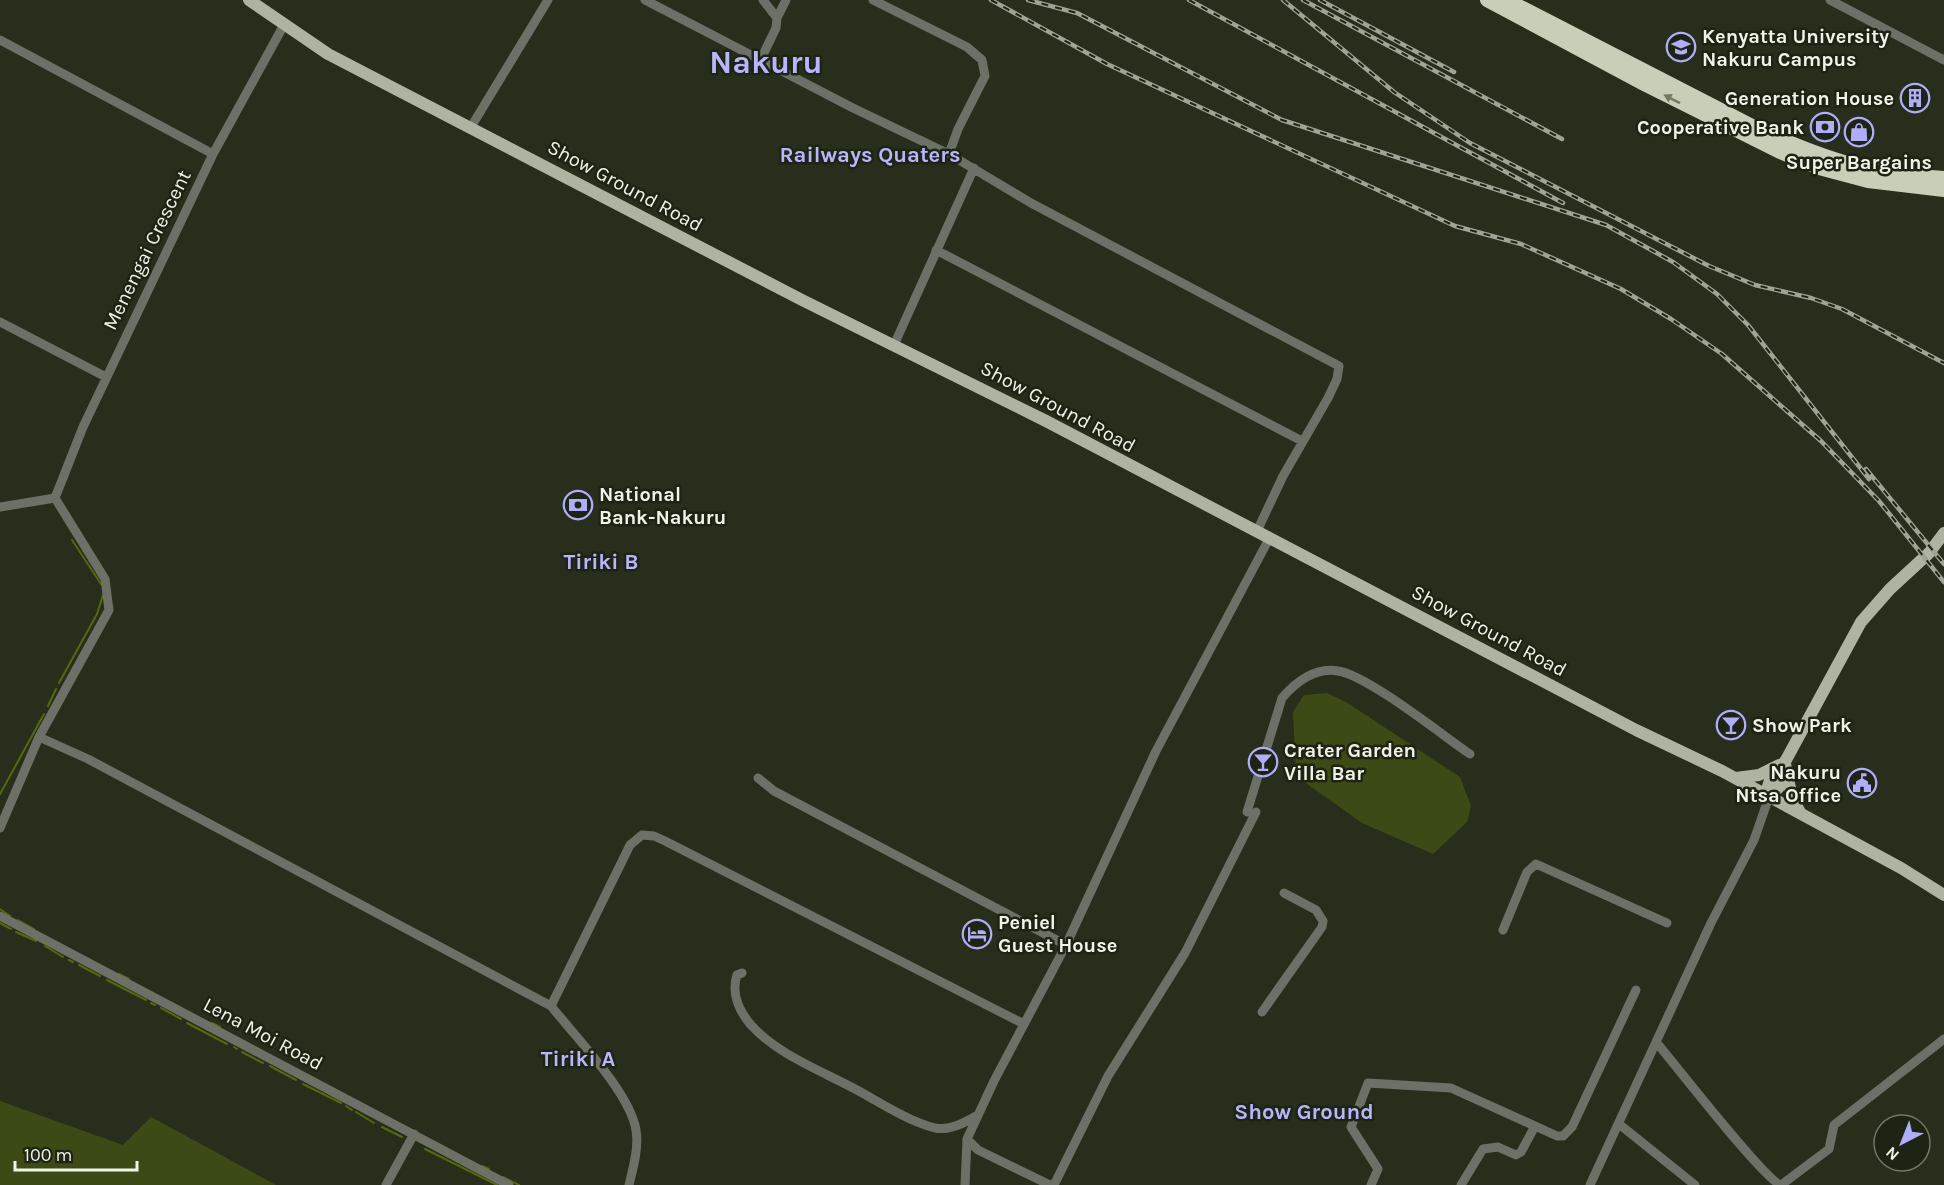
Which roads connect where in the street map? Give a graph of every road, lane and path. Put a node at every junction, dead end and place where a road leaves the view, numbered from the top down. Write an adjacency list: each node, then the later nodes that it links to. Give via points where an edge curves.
1 (249, 0): 12 (main road, Show Ground Road)
2 (548, 0): 16 (street)
3 (645, 0): 15 (street)
4 (763, 0): 11 (street)
5 (786, 0): 11 (street)
6 (873, 0): 18 (street, via 967,47 982,60 985,76)
7 (1487, 0): 21 (highway, one-way to 7, via 1885,185 1844,176 1780,152)
8 (1507, 0): 20 (highway, via 1795,146 1859,168)
9 (1830, 0): 10 (street)
10 (1845, 3): 14 (street)
11 (777, 18): 15 (street)
12 (285, 23): 16 (main road, Show Ground Road, via 328,54); 17 (street, Menengai Crescent)
13 (0, 40): 17 (street)
14 (1944, 60)
15 (760, 61): 18 (street)
16 (471, 127): 24 (main road, Show Ground Road)
17 (213, 154): 25 (street, Menengai Crescent)
18 (949, 154): 19 (street)
19 (974, 168): 22 (street); 26 (street, via 1120,251 1339,366 1333,388)
20 (1944, 178)
21 (1944, 190)
22 (936, 250): 24 (street); 26 (street)
23 (0, 322): 25 (street)
24 (894, 345): 29 (main road, Show Ground Road)
25 (106, 377): 27 (street, Menengai Crescent)
26 (1302, 441): 29 (street)
27 (55, 498): 28 (street); 32 (street, via 105,579 110,610)
28 (0, 507)
29 (1257, 531): 31 (main road, Show Ground Road)
30 (1944, 533): 34 (main road, via 1861,622)
31 (1270, 537): 36 (main road, Show Ground Road, via 1576,699); 45 (street, via 1156,751)
32 (39, 737): 39 (street); 48 (street, via 88,759)
33 (1470, 754): 62 (street, via 1370,685 1338,671 1309,675 1294,685 1282,698 1251,812 1185,953 1108,1076)
34 (1785, 762): 36 (main road, via 1759,775); 37 (main road, via 1770,780); 38 (main road, via 1792,798)
35 (758, 778): 45 (street, via 774,791)
36 (1735, 778): 37 (main road, Show Ground Road)
37 (1769, 797): 38 (main road, Show Ground Road); 52 (street, via 1754,840)
38 (1802, 815): 41 (main road, Show Ground Road)
39 (0, 828)
40 (1284, 893): 49 (street, via 1316,910 1322,927)
41 (1944, 895)
42 (0, 916): 56 (street, Lena Moi Road)
43 (1667, 923): 44 (street, via 1536,864 1527,872)
44 (1503, 930)
45 (1066, 945): 50 (street)
46 (742, 973): 53 (street, via 735,982 740,1010 762,1036 787,1053 904,1115 937,1128 962,1124)
47 (1636, 990): 55 (street, via 1567,1133 1557,1136)
48 (551, 1006): 50 (street, via 630,845 642,835 665,841); 60 (street, via 632,1114 635,1160)
49 (1262, 1012)
50 (1022, 1023): 53 (street)
51 (1944, 1039): 52 (street, via 1834,1125 1829,1149 1782,1185 1774,1183)
52 (1656, 1042): 54 (street)
53 (978, 1114): 57 (street)
54 (1619, 1124): 65 (street); 66 (street)
55 (1535, 1126): 63 (street, via 1451,1088 1368,1083 1352,1127 1378,1169); 64 (street, via 1516,1155 1498,1147 1483,1149)
56 (414, 1134): 58 (street); 59 (street, Lena Moi Road)
57 (967, 1138): 61 (street); 62 (street, via 978,1150)
58 (386, 1185)
59 (509, 1185)
60 (629, 1185)
61 (965, 1185)
62 (1052, 1185)
63 (1371, 1185)
64 (1461, 1185)
65 (1590, 1185)
66 (1695, 1185)

